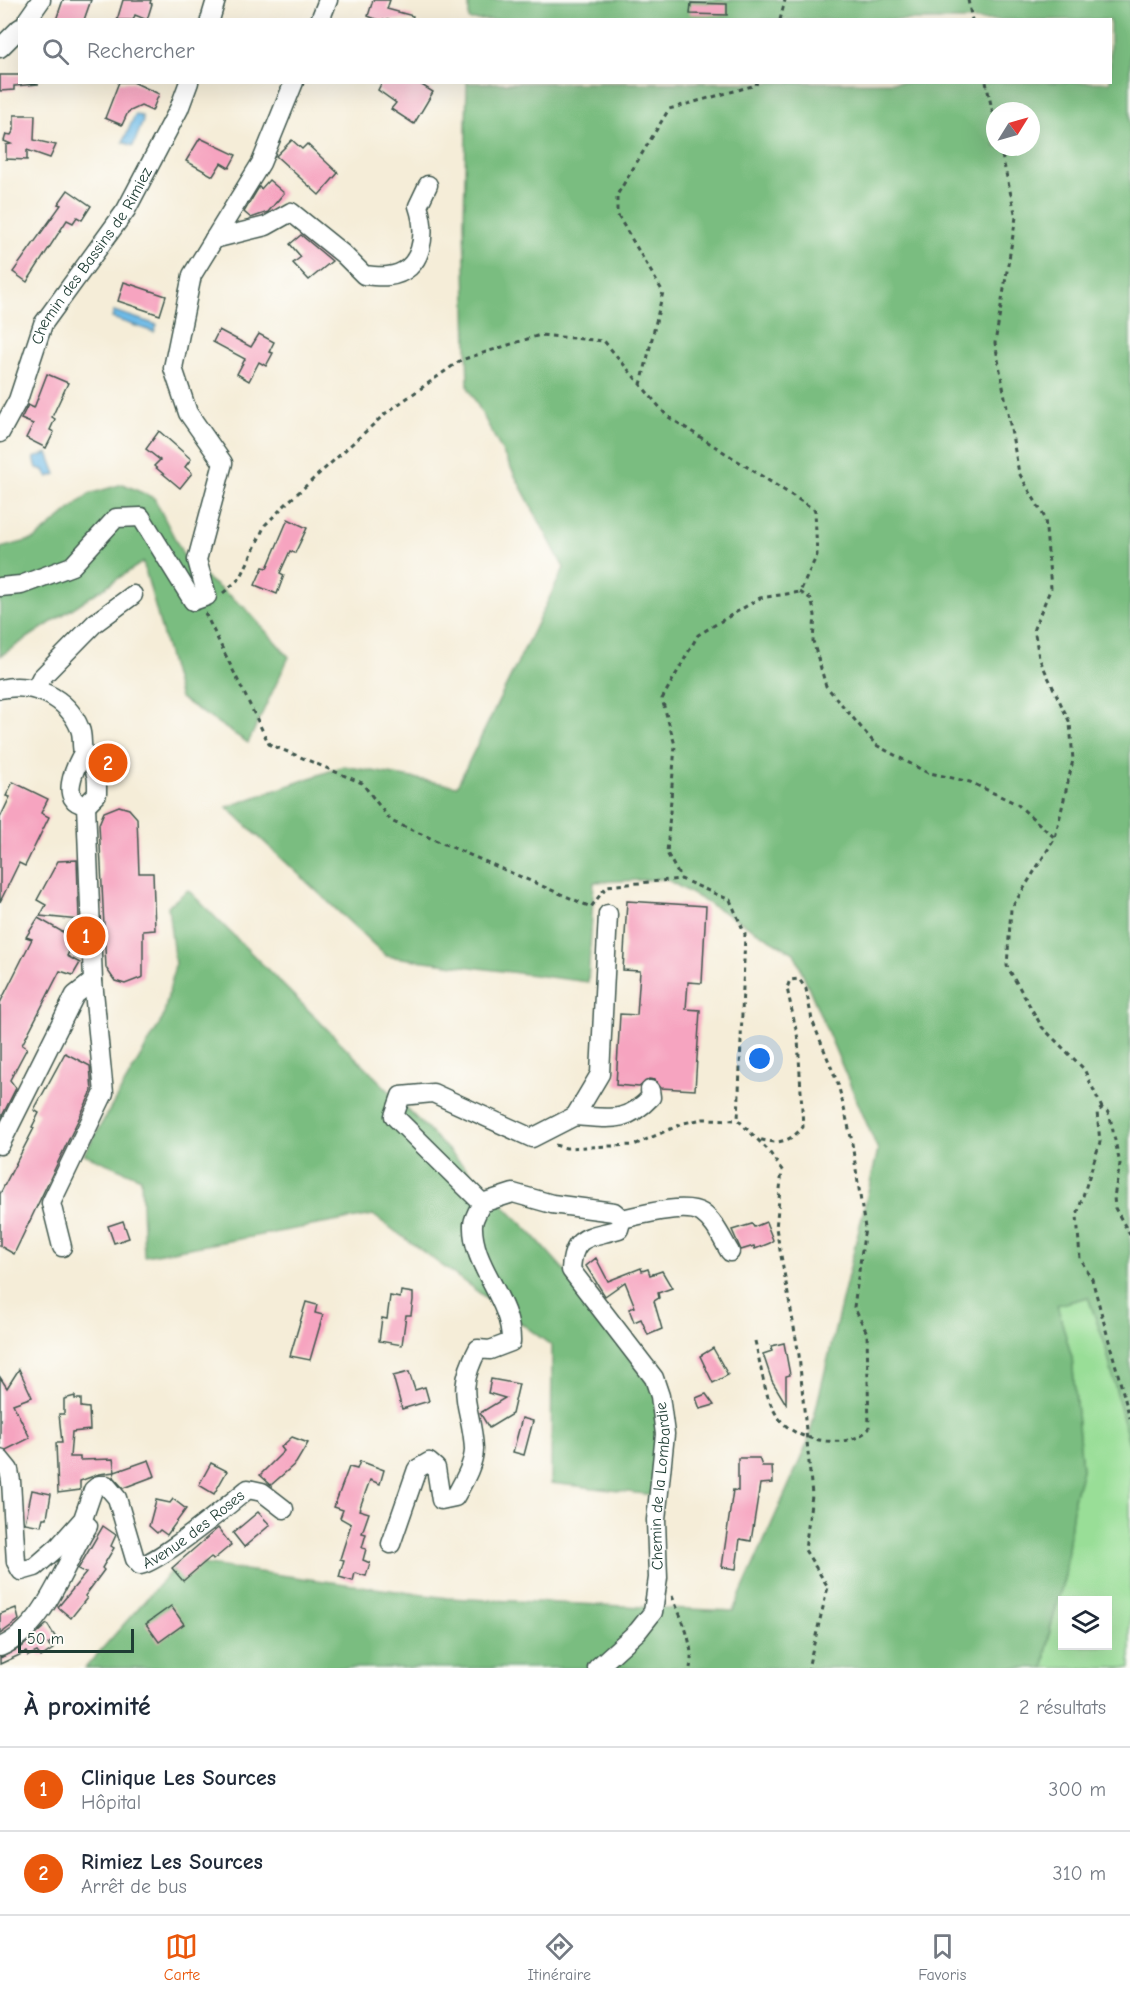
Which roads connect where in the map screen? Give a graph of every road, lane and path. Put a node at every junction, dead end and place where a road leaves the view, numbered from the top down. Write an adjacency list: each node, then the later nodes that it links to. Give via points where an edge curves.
1 (41, 0): 6 (street)
2 (216, 0): 7 (street)
3 (328, 0): 8 (street)
4 (785, 0): 9 (path)
5 (968, 0): 10 (path)
6 (28, 18)
7 (211, 18)
8 (321, 18)
9 (780, 18)
10 (972, 18)
11 (18, 30): 12 (street)
12 (0, 48)
13 (188, 84): 22 (street, Chemin des Bassins de Rimiez, via 126,210 43,324 18,400)
14 (293, 84): 20 (street, via 261,163)
15 (756, 84): 21 (path, via 669,109 617,195 617,214 663,292)
16 (986, 84): 17 (path)
17 (990, 102)
18 (1002, 156): 31 (path, via 1016,217 995,344 1020,473 1045,518 1051,588 1034,628 1039,658 1070,723 1073,760)
19 (428, 185): 20 (street, via 418,206 424,225 422,248 408,268 389,276 364,275 291,212 266,226)
20 (214, 239): 26 (street, via 192,275 173,368 188,413 223,463 197,560)
21 (641, 385): 24 (path, via 667,417 815,510 817,555); 26 (path, via 604,341 540,335 461,360 386,413 288,502 265,525 241,577 220,595)
22 (0, 433)
23 (0, 587): 26 (street, via 21,585 72,566 117,518 141,517)
24 (800, 592): 31 (path, via 811,599 815,615 813,642 826,686 876,745 926,772 970,782 1017,804); 32 (path, via 760,597 698,635 662,699 675,745 667,854)
25 (133, 596): 27 (street, via 95,623 41,678)
26 (200, 598): 32 (path, via 269,744 362,783 391,821 591,908 607,886)
27 (36, 688): 28 (street); 29 (street, via 68,709 81,729)
28 (0, 689)
29 (83, 753): 30 (street, via 98,774 97,794); 30 (street, via 71,781 71,796 75,802)
30 (86, 805): 34 (street)
31 (1055, 838): 36 (path, via 1011,909 1007,966 1042,1027 1084,1069)
32 (681, 879): 38 (path, via 730,900 745,934)
33 (608, 914): 37 (street, via 600,1074)
34 (93, 981): 41 (street, via 75,995); 45 (street, via 104,1094 51,1203)
35 (650, 1090): 37 (street, via 651,1096 637,1111 614,1119)
36 (1102, 1108): 44 (path, via 1110,1117 1120,1164 1115,1208); 48 (path, via 1097,1112 1100,1142 1077,1215 1080,1259 1092,1279)
37 (575, 1116): 39 (street)
38 (738, 1120): 39 (path, via 684,1123 634,1144 606,1148 566,1149); 40 (path)
39 (532, 1138): 42 (street, via 433,1093 401,1096 394,1116)
40 (759, 1139): 49 (path, via 782,1170 776,1228 799,1355); 49 (path, via 782,1142 795,1137 803,1127 798,1040 787,988 790,980 799,979 806,989 812,1020 838,1084 866,1228 854,1307 867,1333 869,1429 861,1437 841,1442)
41 (0, 1145)
42 (482, 1203): 43 (street, via 513,1194 552,1204 614,1212); 53 (street, via 473,1222 475,1245 511,1327 511,1342 490,1350 478,1349 469,1366 464,1393 474,1451 455,1497 441,1500 436,1468 429,1462 417,1469)
43 (622, 1219): 46 (street, via 677,1209 700,1211 713,1224); 54 (street, Chemin de la Lombardie, via 619,1228 586,1236 572,1254 572,1270 654,1378 660,1396 665,1434 656,1520)
44 (1130, 1235)
45 (62, 1247)
46 (729, 1252)
47 (755, 1341): 49 (path, via 774,1415 792,1433)
48 (1130, 1418)
49 (808, 1439): 58 (path, via 812,1495 805,1550 828,1587)
50 (0, 1459): 51 (street, via 9,1470 16,1563 21,1571 35,1567 58,1547 83,1519 93,1490)
51 (99, 1485): 52 (street, Avenue des Roses, via 106,1485 117,1498 140,1565 166,1551 248,1490 262,1492); 55 (street, via 98,1511 50,1596 23,1633)
52 (284, 1509)
53 (391, 1545)
54 (658, 1578): 56 (street, Chemin de la Lombardie, via 653,1612); 57 (path, via 670,1592 686,1630)
55 (0, 1647)
56 (597, 1668)
57 (690, 1668)
58 (808, 1668)

